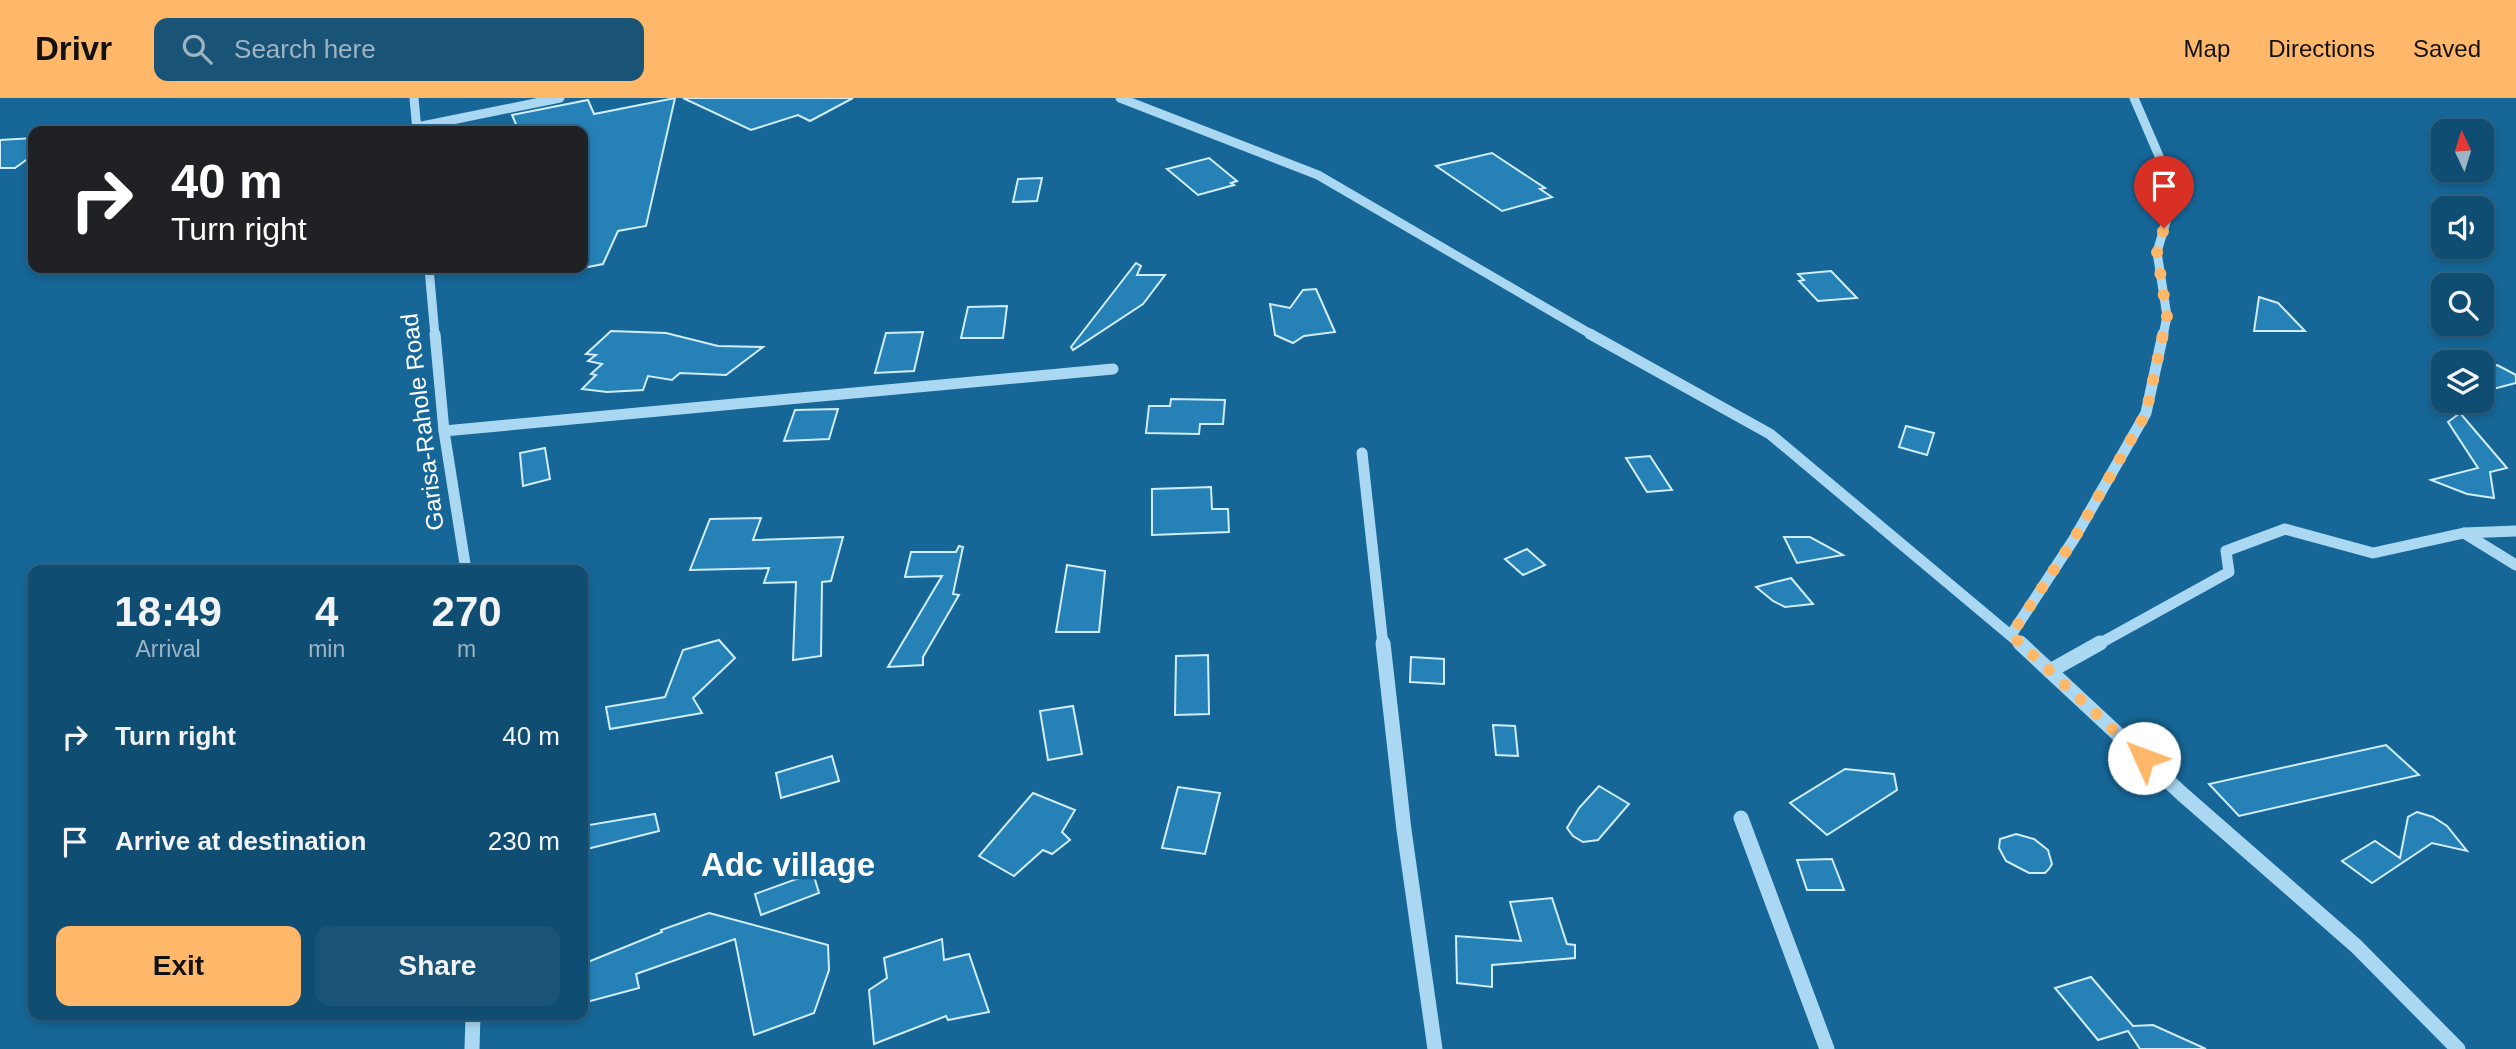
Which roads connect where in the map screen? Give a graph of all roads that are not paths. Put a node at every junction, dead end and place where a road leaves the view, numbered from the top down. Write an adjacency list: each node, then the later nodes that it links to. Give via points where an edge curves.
1 (414, 98): 5 (street)
2 (560, 98): 6 (street)
3 (1120, 98): 15 (street, via 1318,175 1770,434)
4 (2134, 98): 15 (street, via 2159,156 2171,205 2157,252 2167,316 2146,413 2074,539)
5 (417, 126)
6 (431, 126)
7 (429, 273): 9 (street, Garisa-Rahole Road)
8 (1113, 369): 9 (street)
9 (444, 432): 13 (street, Garisa-Rahole Road)
10 (1362, 453): 20 (street, via 1404,830)
11 (2516, 531): 12 (street)
12 (2464, 534): 14 (street); 16 (street, via 2373,553 2285,529 2226,551 2229,572)
13 (465, 565)
14 (2516, 565)
15 (2011, 635): 16 (street)
16 (2050, 671): 22 (street, via 2356,946)
17 (1741, 818): 21 (street)
18 (472, 1020): 19 (street)
19 (472, 1049)
20 (1435, 1049)
21 (1827, 1049)
22 (2458, 1049)

